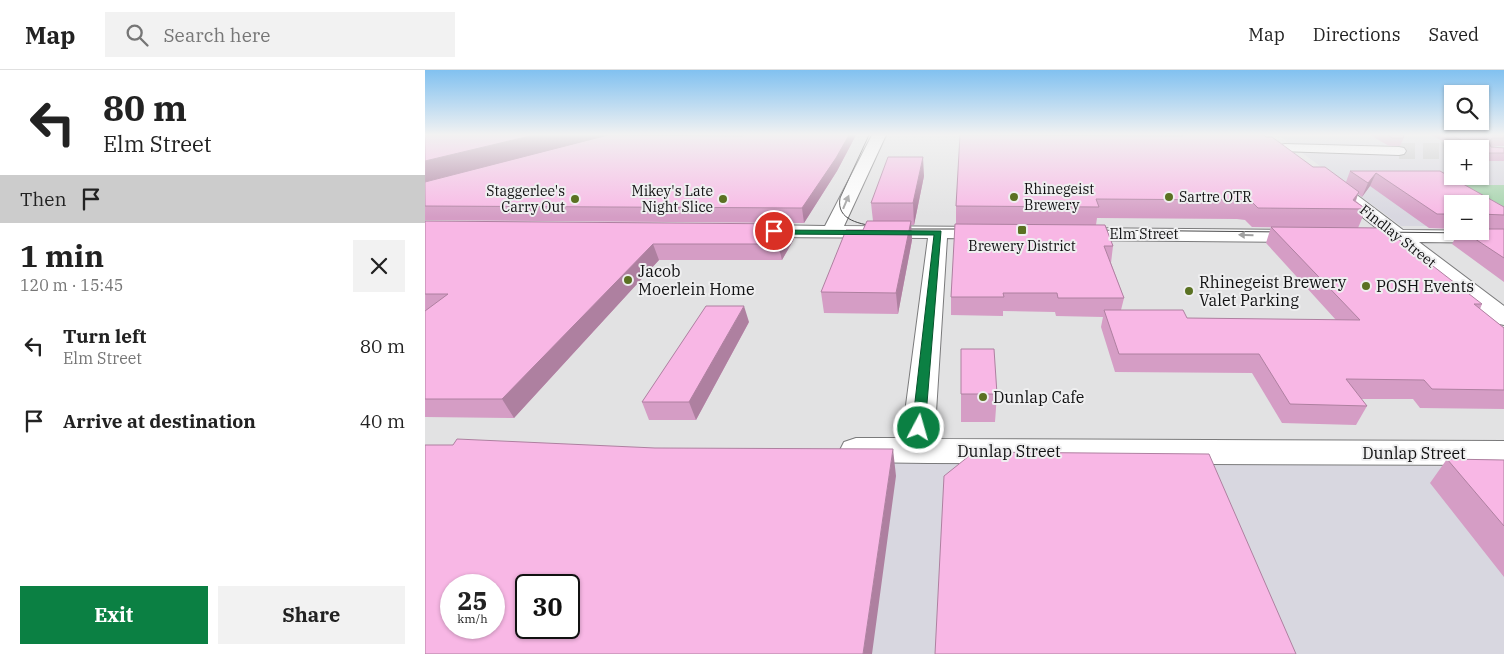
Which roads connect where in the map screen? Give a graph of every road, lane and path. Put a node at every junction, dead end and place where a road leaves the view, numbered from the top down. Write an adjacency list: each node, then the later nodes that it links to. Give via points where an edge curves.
1 (867, 162): 4 (street, one-way to 1)
2 (1303, 162): 8 (street, Findlay Street)
3 (733, 231): 4 (street)
4 (832, 232): 5 (street)
5 (938, 233): 6 (street); 12 (street, via 919,428)
6 (1008, 233)
7 (1057, 234): 8 (street, Elm Street, one-way to 7)
8 (1399, 236): 9 (street, Elm Street); 10 (street, Findlay Street)
9 (1504, 237)
10 (1504, 318)
11 (829, 450): 12 (street, Dunlap Street)
12 (927, 451): 13 (street, Dunlap Street)
13 (1504, 453)

